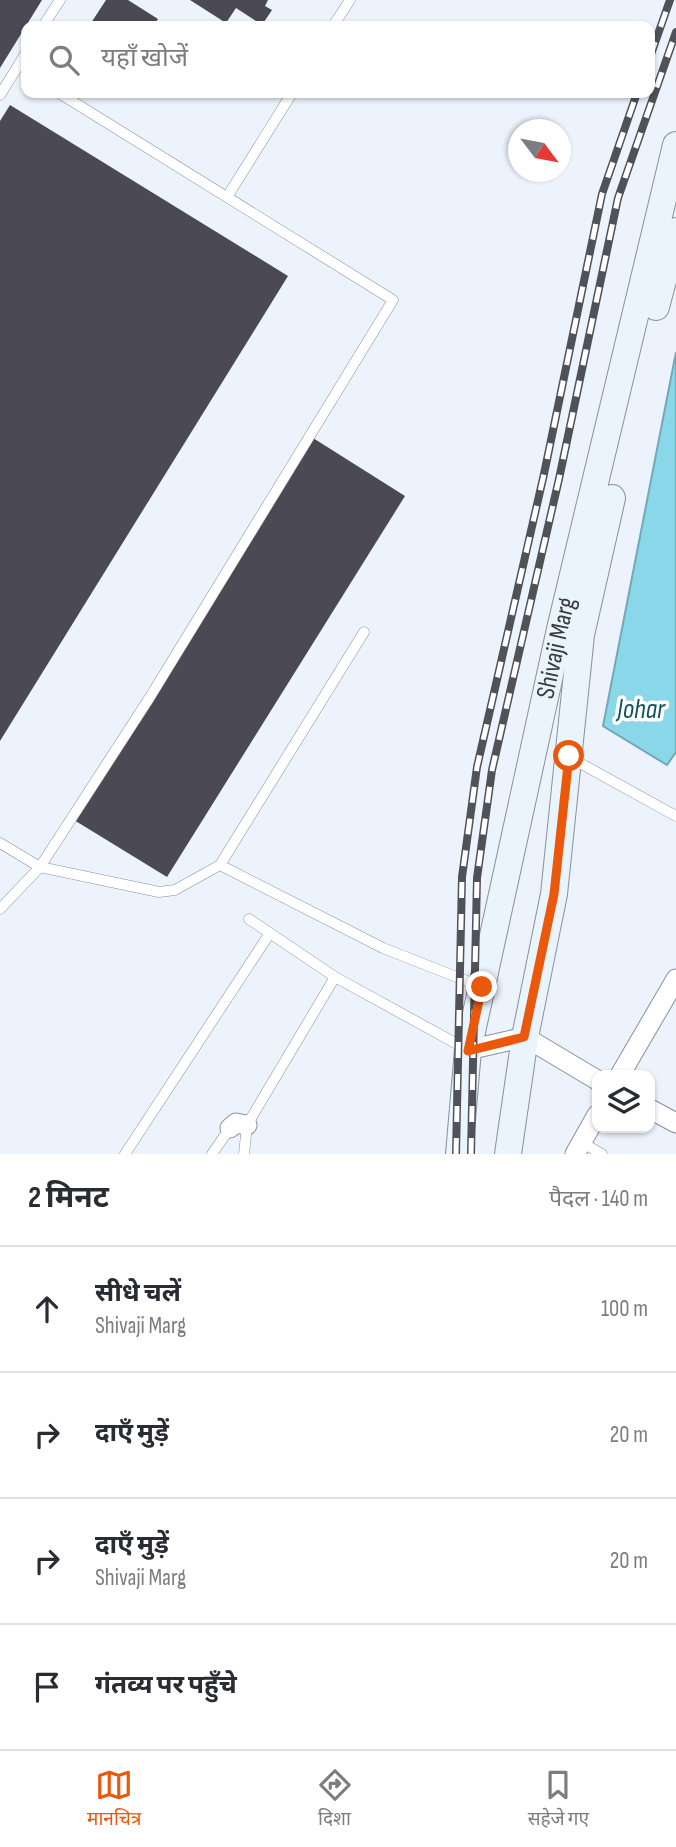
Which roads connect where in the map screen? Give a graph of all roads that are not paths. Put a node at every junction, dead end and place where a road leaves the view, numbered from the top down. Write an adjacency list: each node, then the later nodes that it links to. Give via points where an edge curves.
1 (60, 0): 3 (lane)
2 (350, 0): 4 (lane)
3 (46, 21)
4 (336, 21)
5 (21, 71): 6 (lane)
6 (0, 94)
7 (67, 98): 10 (lane)
8 (289, 98): 10 (lane)
9 (676, 145): 23 (main road, Shivaji Marg, via 560,629)
10 (227, 197): 17 (lane, via 393,300 150,697)
11 (676, 231): 13 (main road, Shivaji Marg, via 581,635)
12 (364, 632): 16 (lane)
13 (569, 756): 14 (lane); 24 (main road, Shivaji Marg, via 554,894)
14 (676, 816)
15 (0, 843): 17 (lane)
16 (220, 865): 17 (lane, via 175,890 159,892); 23 (lane, via 383,948)
17 (40, 867): 18 (lane)
18 (0, 909)
19 (249, 919): 20 (lane)
20 (270, 933): 21 (lane); 33 (lane)
21 (335, 977): 25 (lane); 31 (lane)
22 (676, 979): 26 (street)
23 (482, 987): 25 (main road, Shivaji Marg)
24 (524, 1037): 25 (street); 27 (street); 37 (main road, Shivaji Marg)
25 (468, 1051): 36 (main road, Shivaji Marg)
26 (623, 1070)
27 (592, 1077)
28 (655, 1111): 29 (street)
29 (676, 1123)
30 (592, 1124): 32 (street)
31 (238, 1127): 34 (lane); 35 (lane)
32 (578, 1148): 38 (lane)
33 (125, 1154)
34 (212, 1154)
35 (244, 1154)
36 (459, 1154)
37 (508, 1154)
38 (602, 1154)

